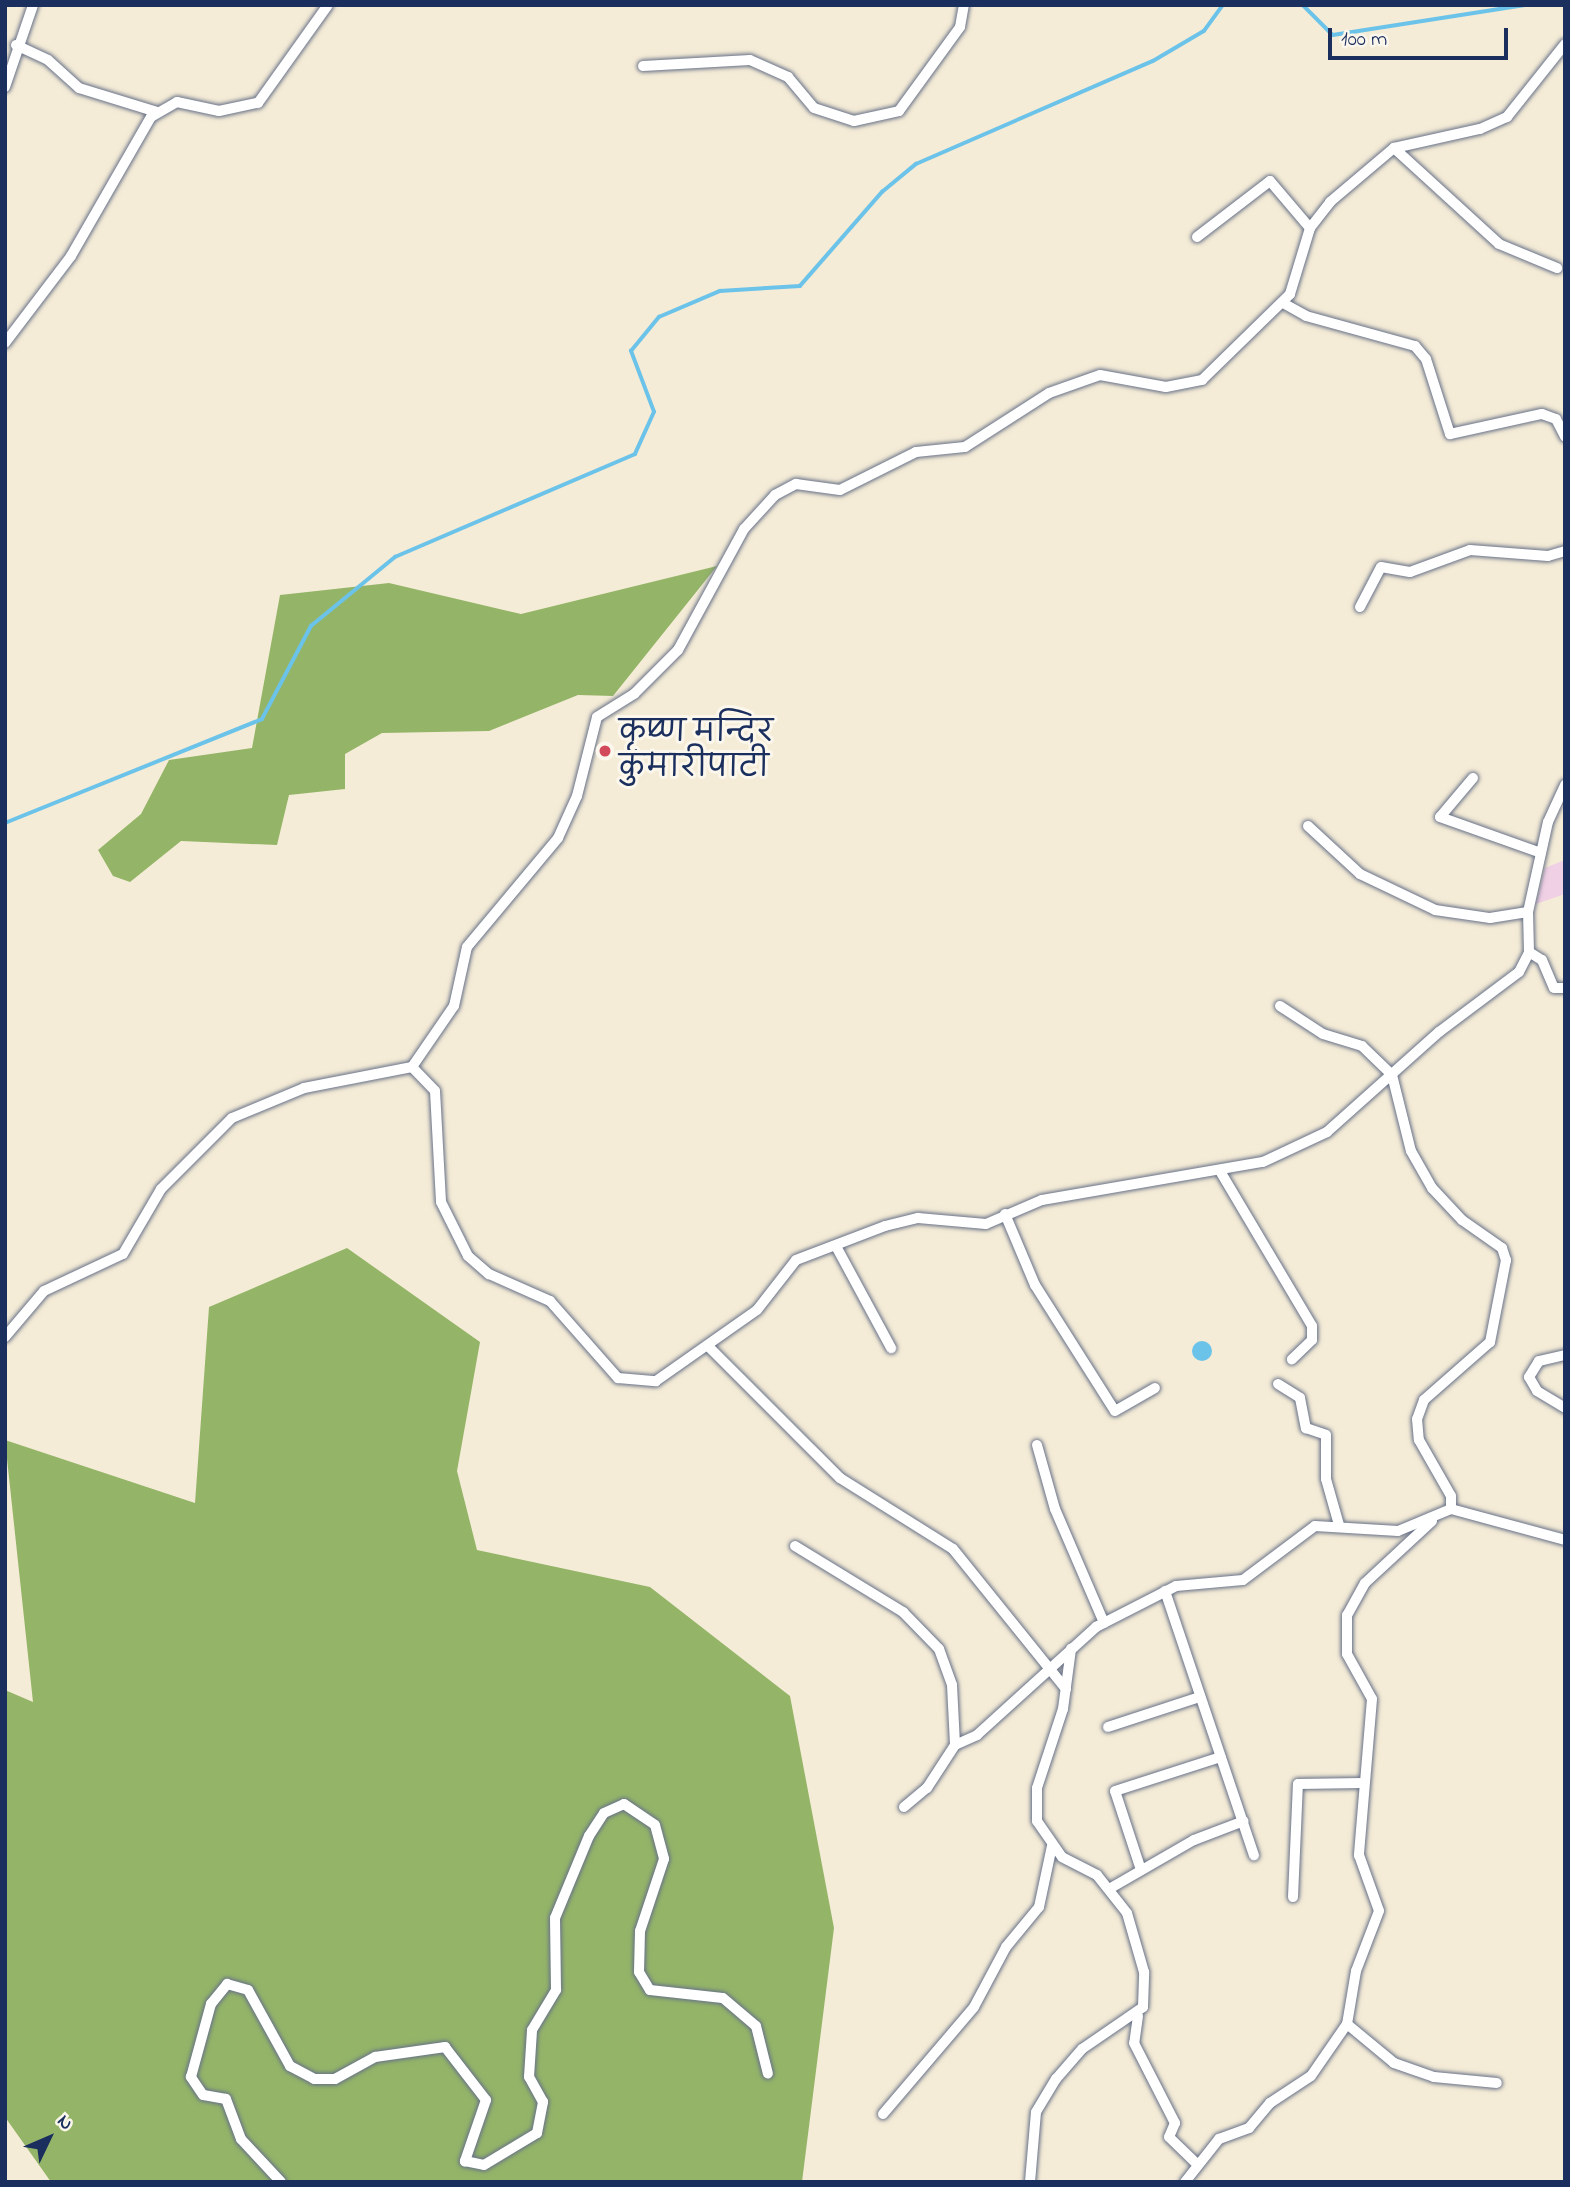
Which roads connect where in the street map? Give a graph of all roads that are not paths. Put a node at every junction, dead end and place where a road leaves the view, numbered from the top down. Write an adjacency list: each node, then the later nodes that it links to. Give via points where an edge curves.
1 (33, 5): 5 (street)
2 (328, 5): 8 (street, via 258,103 219,111 177,102)
3 (964, 5): 6 (street, via 960,27 899,111 854,121 814,108 788,77 750,60)
4 (1565, 44): 9 (street, via 1507,117 1480,129)
5 (16, 45): 7 (street); 8 (street, via 48,60 79,88)
6 (642, 66)
7 (5, 88)
8 (157, 112): 14 (street, via 71,256)
9 (1394, 148): 10 (street, via 1330,202); 12 (street, via 1499,244)
10 (1310, 228): 11 (street, via 1270,181); 13 (street, via 1297,279)
11 (1197, 237)
12 (1557, 268)
13 (1283, 303): 15 (street, via 1306,316 1415,346 1426,359 1450,433 1542,414 1556,419); 26 (street, via 1202,380 1166,387 1100,375 1049,393 965,447 916,453 840,490 796,484 775,495 744,529 678,650 634,694 597,717 569,817 520,891 467,947 454,1006)
14 (5, 343)
15 (1565, 438)
16 (1565, 551): 17 (street, via 1548,556 1470,550 1410,572 1381,567)
17 (1360, 607)
18 (1473, 778): 21 (street, via 1440,817)
19 (1565, 785): 21 (street)
20 (1308, 826): 22 (street, via 1360,874 1435,910 1490,918)
21 (1541, 853): 22 (street)
22 (1528, 912): 23 (street)
23 (1529, 952): 24 (street, via 1542,960 1554,988); 27 (street, via 1511,979)
24 (1565, 988)
25 (1280, 1006): 27 (street, via 1323,1034 1362,1046)
26 (412, 1068): 31 (street, via 304,1088 232,1118 161,1189 123,1254 44,1291); 32 (street, via 435,1091 441,1202 477,1266 550,1301 600,1362 627,1383 668,1376)
27 (1392, 1075): 28 (street, via 1308,1143); 40 (street, via 1411,1151 1432,1188 1462,1220 1495,1241 1506,1261 1490,1342 1424,1400 1417,1419 1419,1440 1451,1496)
28 (1220, 1171): 29 (street, via 1042,1200); 35 (street, via 1312,1326 1312,1340)
29 (1004, 1214): 30 (street, via 975,1226 938,1218 898,1221); 37 (street, via 1035,1285 1115,1411)
30 (837, 1248): 32 (street, via 796,1260 768,1299); 33 (street)
31 (5, 1337)
32 (709, 1347): 48 (street, via 840,1478 953,1549)
33 (891, 1348)
34 (1565, 1355): 38 (street, via 1539,1361 1529,1377 1537,1391)
35 (1292, 1359)
36 (1278, 1384): 42 (street, via 1300,1398 1306,1427 1326,1435 1326,1479)
37 (1155, 1388)
38 (1565, 1408)
39 (1037, 1445): 46 (street, via 1055,1509)
40 (1451, 1508): 41 (street); 43 (street)
41 (1432, 1521): 42 (street, via 1374,1534); 54 (street, via 1365,1583 1347,1615 1347,1654 1373,1709)
42 (1339, 1525): 45 (street, via 1303,1530 1242,1580)
43 (1565, 1540)
44 (795, 1546): 52 (street, via 903,1612 939,1650 952,1685)
45 (1165, 1591): 46 (street); 50 (street)
46 (1104, 1623): 47 (street)
47 (1071, 1649): 48 (street); 49 (street)
48 (1048, 1670): 49 (street); 52 (street, via 977,1735)
49 (1066, 1689): 57 (street, via 1037,1788 1037,1821)
50 (1200, 1697): 51 (street); 53 (street)
51 (1108, 1727)
52 (955, 1745): 55 (street, via 927,1788)
53 (1221, 1757): 56 (street); 59 (street, via 1115,1791)
54 (1362, 1783): 61 (street, via 1298,1784); 63 (street, via 1359,1855 1378,1911 1356,1971)
55 (904, 1807)
56 (1244, 1821): 58 (street); 59 (street)
57 (1052, 1846): 60 (street); 66 (street, via 1039,1907 1006,1948 974,2007)
58 (1254, 1855)
59 (1141, 1870): 60 (street)
60 (1109, 1889): 62 (street, via 1127,1913 1144,1972)
61 (1293, 1897)
62 (1138, 2016): 67 (street, via 1134,2043 1175,2123 1169,2137); 69 (street, via 1082,2049 1056,2079 1036,2112)
63 (1347, 2024): 65 (street, via 1394,2063 1434,2077); 67 (street, via 1311,2076 1270,2103 1249,2128 1219,2139)
64 (768, 2074): 68 (street, via 756,2026 723,1998 650,1990 639,1972 640,1931 664,1860 654,1825 624,1804 604,1813 589,1836 555,1918 556,1990 532,2030 529,2077 543,2102 537,2133 484,2165 465,2161 485,2100 445,2047 375,2057 335,2079 314,2079 290,2066 248,1990 228,1984 211,2004 191,2077 203,2095 226,2099 241,2138)
65 (1497, 2082)
66 (883, 2114)
67 (1197, 2164): 70 (street)
68 (281, 2182)
69 (1030, 2182)
70 (1185, 2182)

